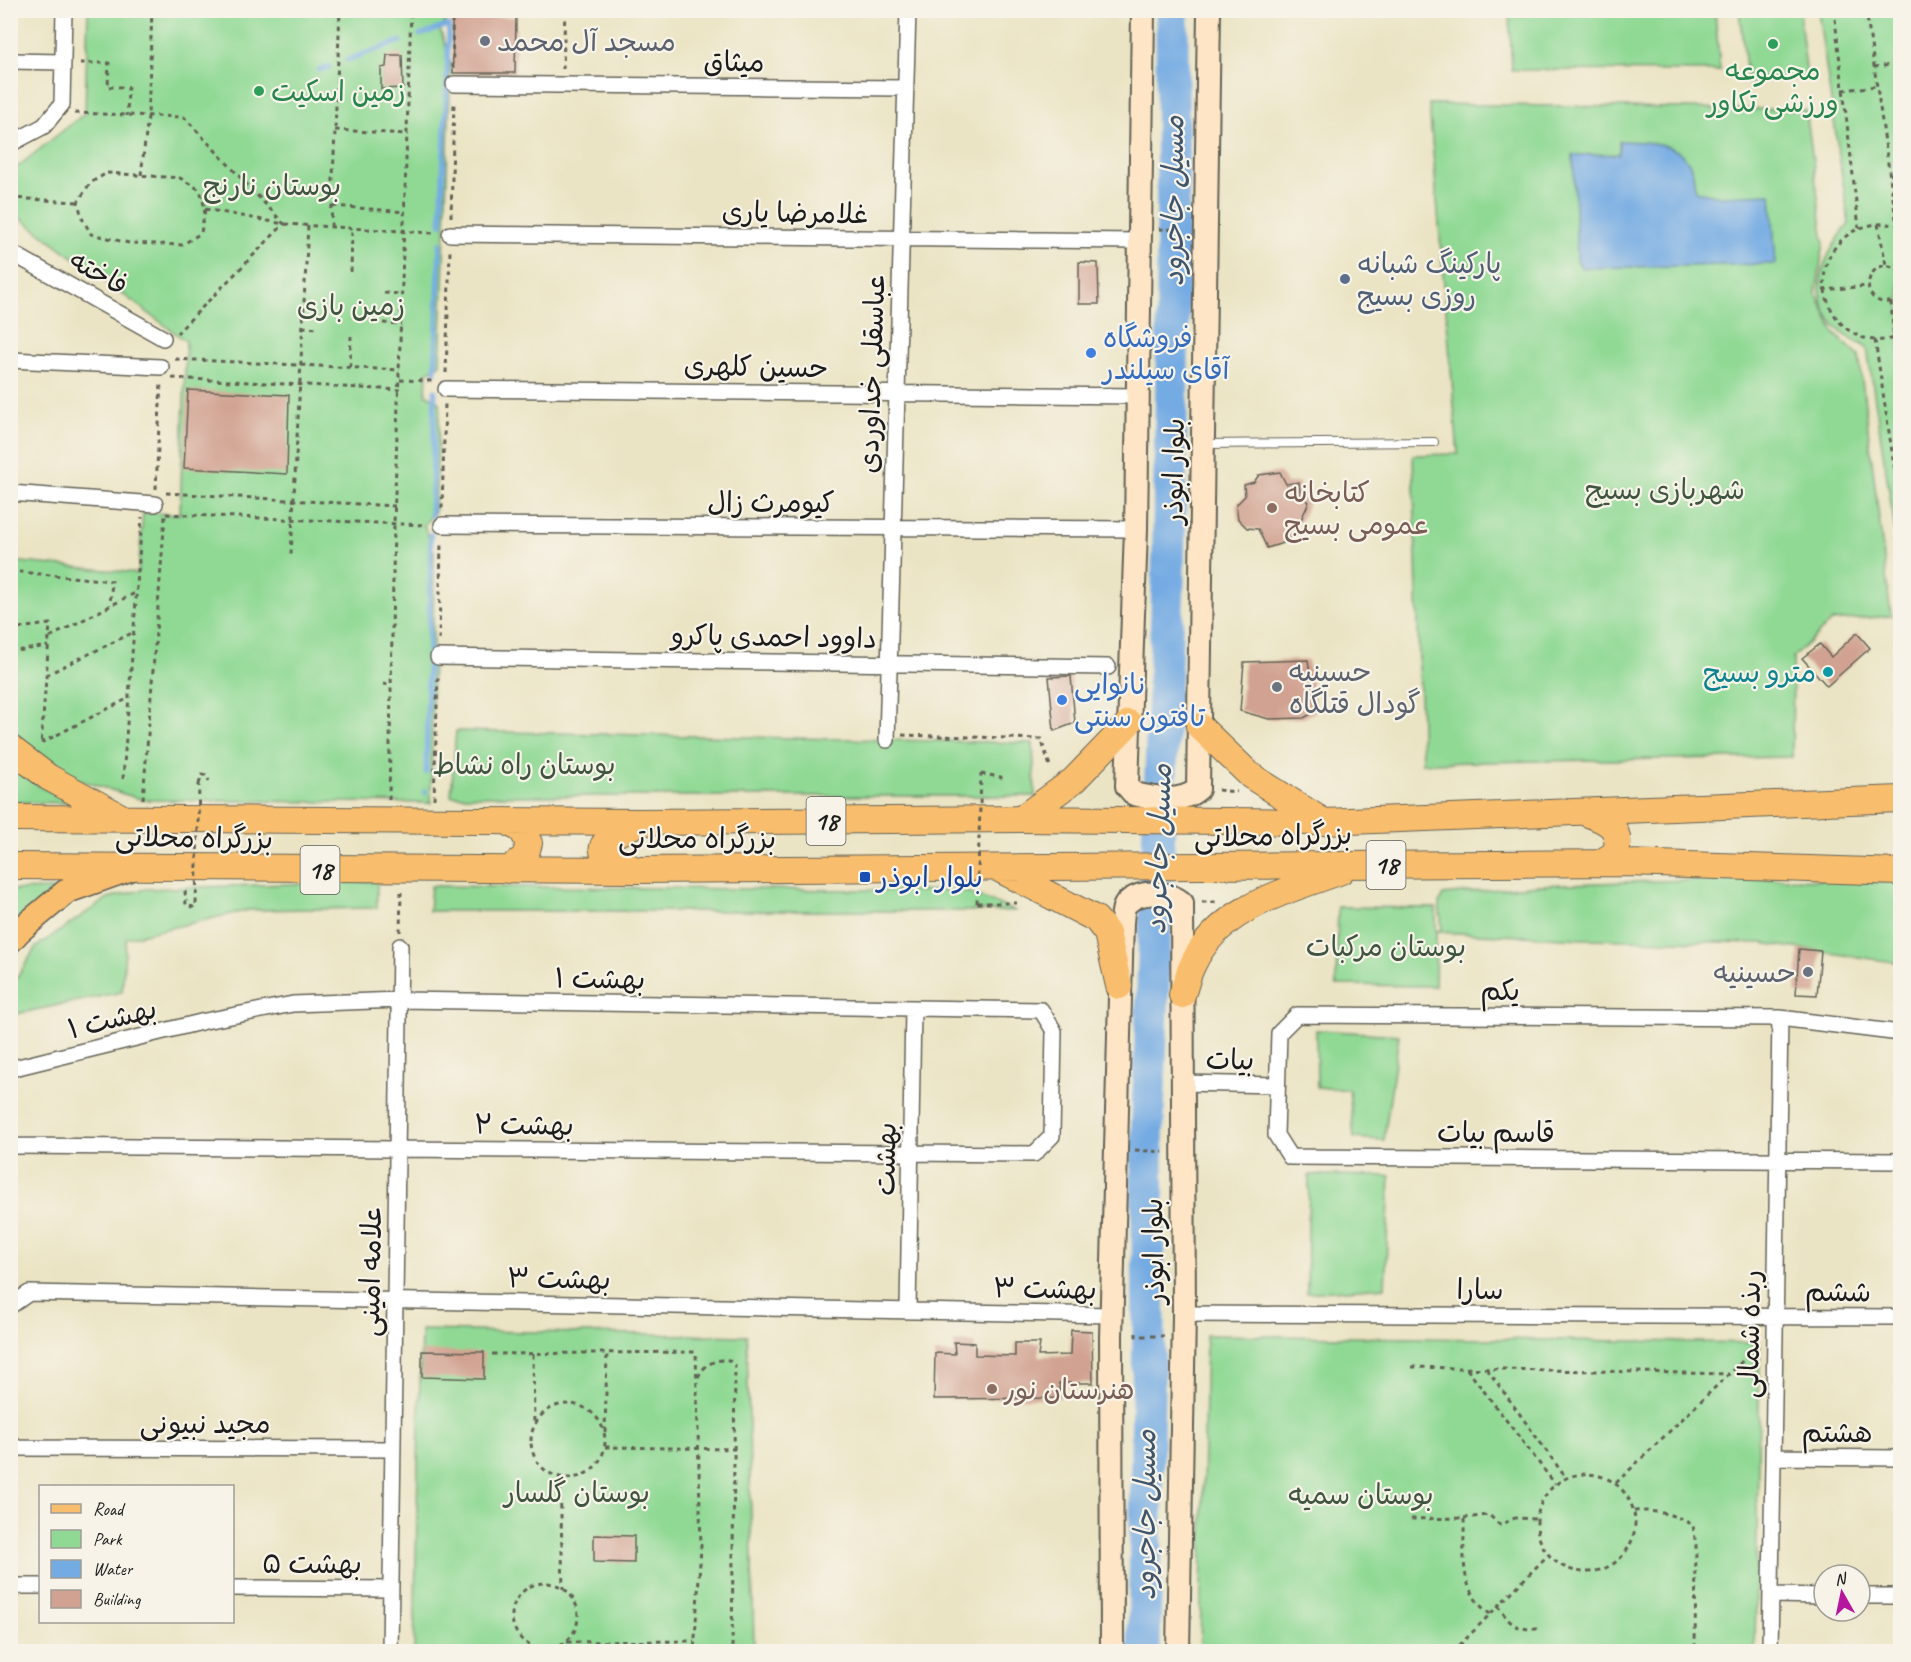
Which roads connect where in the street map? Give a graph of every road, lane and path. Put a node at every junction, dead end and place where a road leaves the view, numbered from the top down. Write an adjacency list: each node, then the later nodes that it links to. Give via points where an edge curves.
1 (64, 10): 13 (street)
2 (152, 10): 23 (path)
3 (340, 10): 24 (path)
4 (411, 10): 25 (path)
5 (455, 10): 16 (path)
6 (565, 10): 17 (path)
7 (908, 10): 19 (street, عباسقلی خداوردی)
8 (1143, 10): 45 (main road, بلوار ابوذر)
9 (1209, 10): 78 (main road, بلوار ابوذر)
10 (1833, 10): 20 (path)
11 (1866, 10): 15 (path)
12 (10, 61): 13 (street)
13 (63, 62): 21 (street, via 62,104); 22 (path, via 109,63 108,87 128,87)
14 (1900, 64): 15 (path)
15 (1874, 67): 18 (path)
16 (454, 84): 17 (street, میثاق); 44 (path)
17 (562, 85): 19 (street, میثاق)
18 (1877, 86): 20 (path); 29 (path)
19 (905, 88): 46 (street, عباسقلی خداوردی)
20 (1843, 90): 40 (path)
21 (55, 112): 22 (path); 26 (street, via 44,126)
22 (127, 116): 23 (path)
23 (148, 117): 28 (path); 35 (path, via 184,117)
24 (335, 130): 25 (path); 32 (path)
25 (408, 134): 34 (path)
26 (10, 144)
27 (1900, 173): 29 (path)
28 (141, 175): 31 (path, via 107,173 90,183); 33 (path, via 180,178 200,190)
29 (1890, 175): 39 (path)
30 (10, 198): 31 (path)
31 (78, 202): 33 (path, via 91,234 129,243 182,245 201,233)
32 (332, 206): 34 (path); 38 (path)
33 (206, 209): 35 (path)
34 (406, 212): 43 (path)
35 (284, 224): 37 (path); 63 (path, via 163,348)
36 (1878, 224): 39 (path); 40 (path); 48 (path)
37 (308, 225): 38 (path); 59 (path)
38 (331, 227): 41 (path)
39 (1899, 227)
40 (1859, 228): 52 (path, via 1843,238 1831,253 1824,271)
41 (352, 229): 43 (path); 49 (path)
42 (1189, 230): 45 (path)
43 (406, 231): 44 (path); 54 (path)
44 (450, 234): 46 (street, غلامرضا یاری); 73 (path)
45 (1146, 235): 46 (street, غلامرضا یاری); 76 (main road, بلوار ابوذر)
46 (901, 239): 75 (street, عباسقلی خداوردی)
47 (10, 252): 63 (street, فاخته)
48 (1886, 265): 50 (path); 51 (path, via 1871,274)
49 (351, 272)
50 (1900, 272)
51 (1868, 286): 52 (path); 56 (path, via 1874,297)
52 (1823, 290): 65 (path, via 1840,323 1856,335)
53 (384, 293): 54 (path)
54 (403, 294): 58 (path)
55 (1900, 296): 56 (path)
56 (1891, 302): 64 (path)
57 (383, 323): 58 (path)
58 (402, 324): 70 (path)
59 (302, 327): 60 (path); 67 (path)
60 (318, 328)
61 (351, 336): 69 (path)
62 (1900, 336): 64 (path)
63 (163, 338)
64 (1894, 339): 65 (path)
65 (1875, 340): 81 (path)
66 (10, 360): 68 (street)
67 (301, 365): 68 (path, via 162,359); 69 (path); 72 (path)
68 (162, 367)
69 (350, 367): 70 (path)
70 (400, 370): 71 (path)
71 (400, 380): 73 (path); 74 (path)
72 (299, 385): 74 (path); 80 (path); 80 (path, via 161,377 156,493)
73 (446, 385): 75 (street, حسین کلهری); 86 (path)
74 (400, 390): 82 (path)
75 (896, 393): 76 (street, حسین کلهری); 87 (street, عباسقلی خداوردی)
76 (1138, 396): 88 (main road, بلوار ابوذر)
77 (1434, 442): 78 (lane)
78 (1203, 444): 114 (main road, بلوار ابوذر)
79 (10, 493): 83 (street)
80 (294, 500): 82 (path); 84 (path)
81 (1900, 504)
82 (395, 506): 85 (path)
83 (158, 511): 84 (path); 92 (path, via 143,513); 128 (path)
84 (293, 519): 85 (path); 89 (path)
85 (394, 524): 86 (path); 93 (path)
86 (442, 525): 87 (street, کیومرث زال); 104 (path)
87 (892, 528): 88 (street, کیومرث زال); 105 (street, عباسقلی خداوردی)
88 (1136, 529): 113 (main road, بلوار ابوذر)
89 (291, 554)
90 (10, 571): 94 (path, via 112,581)
91 (385, 591): 93 (path)
92 (137, 592): 94 (path); 98 (path)
93 (393, 592): 96 (path)
94 (110, 605): 99 (path)
95 (386, 622): 96 (path)
96 (392, 623): 103 (path)
97 (10, 629): 99 (path, via 50,624)
98 (134, 632): 107 (path); 110 (path)
99 (50, 637): 100 (path)
100 (48, 646): 101 (path); 107 (path)
101 (10, 652)
102 (385, 653): 103 (path)
103 (392, 653): 109 (path)
104 (438, 657): 105 (street, داوود احمدی پاکرو); 131 (path)
105 (888, 663): 106 (street, داوود احمدی پاکرو); 115 (street, عباسقلی خداوردی)
106 (1108, 667)
107 (46, 675): 116 (path)
108 (383, 684): 109 (path)
109 (392, 685): 112 (path)
110 (129, 698): 116 (path); 120 (path)
111 (383, 714): 112 (path)
112 (391, 715): 130 (path)
113 (1129, 723): 124 (main road, بلوار ابوذر, via 1127,786); 129 (highway, via 1074,780)
114 (1199, 726): 125 (main road, بلوار ابوذر, via 1198,789); 134 (highway, via 1251,776)
115 (887, 737): 119 (path, via 1041,739)
116 (41, 743): 118 (path)
117 (10, 748): 128 (highway, via 48,777)
118 (40, 752)
119 (1052, 771)
120 (123, 779)
121 (209, 781): 143 (path, bridge, via 206,775 202,776 199,784 193,907 186,905)
122 (1001, 781): 145 (path, bridge, via 1001,777 981,774 977,903)
123 (1900, 798): 126 (highway, بزرگراه محلاتی)
124 (1147, 809): 125 (highway, بزرگراه محلاتی / 18); 129 (highway, بزرگراه محلاتی / 18)
125 (1175, 810): 134 (highway, بزرگراه محلاتی / 18)
126 (1583, 812): 134 (highway, بزرگراه محلاتی / 18); 135 (highway, via 1607,821 1616,830 1616,853)
127 (10, 818): 128 (highway, بزرگراه محلاتی / 18)
128 (133, 818): 130 (highway, بزرگراه محلاتی / 18)
129 (1021, 819): 133 (highway, بزرگراه محلاتی / 18)
130 (389, 821): 131 (highway, بزرگراه محلاتی / 18)
131 (434, 821): 132 (highway, بزرگراه محلاتی / 18)
132 (506, 821): 133 (highway, بزرگراه محلاتی / 18); 140 (highway, via 522,830 529,843 525,857)
133 (639, 822): 141 (highway, via 608,837 604,844 606,855)
134 (1324, 822)
135 (1600, 863): 136 (highway, بزرگراه محلاتی / 18); 142 (highway, بزرگراه محلاتی)
136 (1359, 865): 139 (highway, بزرگراه محلاتی / 18); 149 (highway, via 1263,901 1232,918 1204,944)
137 (10, 866): 138 (highway, بزرگراه محلاتی / 18)
138 (132, 868): 140 (highway, بزرگراه محلاتی / 18); 146 (main road, via 67,891)
139 (997, 868): 141 (highway, بزرگراه محلاتی / 18); 148 (highway, via 1096,920 1107,933)
140 (508, 870): 141 (highway, بزرگراه محلاتی / 18)
141 (635, 870)
142 (1900, 872)
143 (185, 891)
144 (401, 892): 147 (path)
145 (1026, 903)
146 (10, 941)
147 (400, 946): 150 (street, علامه امینی)
148 (1119, 986): 149 (main road, بلوار ابوذر, via 1123,909 1144,895 1172,896 1182,903); 169 (main road, بلوار ابوذر)
149 (1182, 994): 155 (main road, بلوار ابوذر)
150 (399, 1000): 151 (street, بهشت ۱); 154 (street, بهشت ۱, via 293,1004 205,1020); 158 (street, علامه امینی)
151 (913, 1008): 161 (street, بهشت); 162 (street, بهشت ۱, via 1041,1010 1054,1031 1052,1136)
152 (1780, 1018): 153 (street, یکم); 156 (street, یکم, via 1297,1015 1279,1034); 163 (street, ربذه شمالی)
153 (1900, 1033)
154 (10, 1069)
155 (1182, 1083): 156 (street, بیات); 168 (main road, بلوار ابوذر)
156 (1277, 1085): 163 (street, قاسم بیات, via 1276,1135 1290,1156)
157 (12, 1145): 158 (street, بهشت ۲)
158 (397, 1148): 161 (street, بهشت ۲); 165 (street, علامه امینی)
159 (1136, 1150): 160 (path)
160 (1159, 1151)
161 (911, 1153): 162 (street, بهشت ۲); 167 (street, بهشت)
162 (1034, 1154)
163 (1778, 1159): 164 (street); 170 (street, ربذه شمالی)
164 (1900, 1161)
165 (395, 1300): 166 (street, بهشت ۳, via 29,1293); 167 (street, بهشت ۳); 188 (street, علامه امینی)
166 (10, 1306)
167 (908, 1311): 169 (street, بهشت ۳)
168 (1184, 1314): 170 (street, سارا); 220 (main road, بلوار ابوذر)
169 (1112, 1315): 219 (main road, بلوار ابوذر)
170 (1775, 1316): 171 (street, ششم); 190 (street, ربذه شمالی)
171 (1900, 1317)
172 (1136, 1334): 173 (path)
173 (1162, 1336)
174 (1760, 1343): 181 (path)
175 (533, 1353): 176 (path); 177 (path); 183 (path)
176 (607, 1353): 182 (path, via 696,1352); 184 (path)
177 (492, 1354)
178 (1412, 1367): 179 (path)
179 (1467, 1369): 180 (path); 194 (path)
180 (1487, 1369): 181 (path); 193 (path)
181 (1729, 1374): 195 (path)
182 (697, 1379): 187 (path); 189 (path, via 703,1367 716,1360 727,1359 735,1365)
183 (534, 1426): 184 (path, via 547,1411 570,1404 593,1413); 192 (path, via 530,1443 533,1455 548,1473)
184 (605, 1434): 186 (path)
185 (13, 1445): 188 (street, مجید نبیونی)
186 (605, 1447): 187 (path); 192 (path, via 602,1458 589,1472 572,1479)
187 (698, 1448): 189 (path); 213 (path, via 701,1548)
188 (393, 1449): 203 (street, علامه امینی)
189 (735, 1449): 218 (path)
190 (1773, 1457): 191 (street, هشتم); 206 (street, ربذه شمالی)
191 (1900, 1458)
192 (560, 1478): 204 (path)
193 (1566, 1478): 194 (path); 195 (path, via 1584,1473)
194 (1555, 1484): 199 (path, via 1544,1496)
195 (1616, 1484): 196 (path, via 1628,1496)
196 (1634, 1511): 200 (path, via 1630,1545 1606,1568 1575,1571); 222 (path, via 1676,1515 1693,1525)
197 (1464, 1518): 198 (path); 199 (path, via 1489,1515 1500,1525 1515,1518); 211 (path, via 1466,1580 1477,1604)
198 (1411, 1519)
199 (1537, 1519): 200 (path, via 1540,1541)
200 (1548, 1555): 210 (path)
201 (39, 1586): 205 (street)
202 (234, 1588): 203 (street, بهشت ۵)
203 (391, 1589): 216 (street, علامه امینی)
204 (563, 1589): 214 (path, via 576,1605 578,1615 577,1625); 215 (path, via 542,1584 522,1593 516,1603 513,1625)
205 (14, 1590)
206 (1771, 1596): 207 (street); 223 (street, ربذه شمالی)
207 (1812, 1596)
208 (1872, 1596): 209 (street)
209 (1900, 1596)
210 (1498, 1605): 211 (path); 212 (path, via 1506,1620 1522,1630)
211 (1490, 1614): 221 (path)
212 (1538, 1629)
213 (694, 1641): 214 (path); 217 (path)
214 (566, 1642): 215 (path)
215 (536, 1650)
216 (390, 1652)
217 (694, 1652)
218 (732, 1652)
219 (1112, 1652)
220 (1178, 1652)
221 (1453, 1652)
222 (1695, 1652)
223 (1770, 1652)

